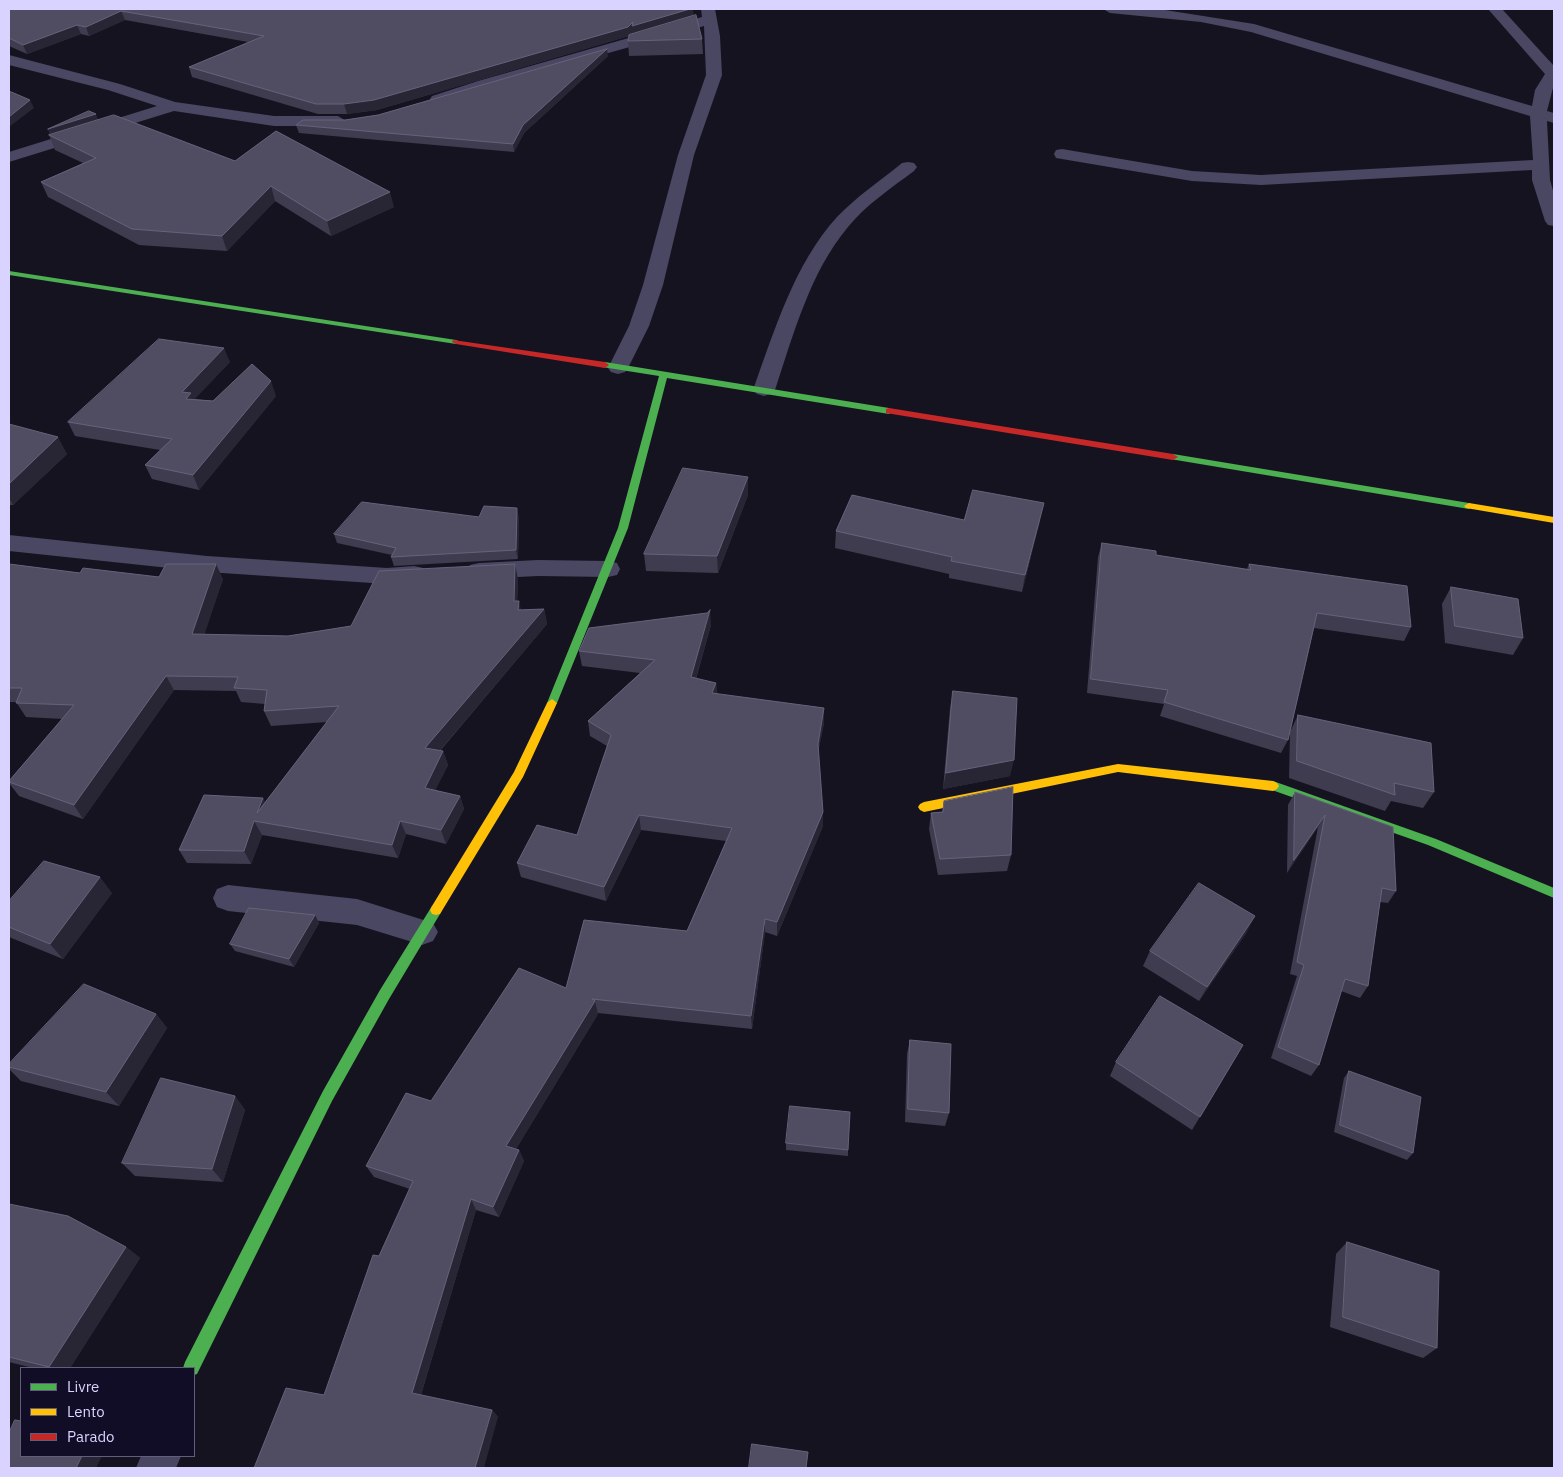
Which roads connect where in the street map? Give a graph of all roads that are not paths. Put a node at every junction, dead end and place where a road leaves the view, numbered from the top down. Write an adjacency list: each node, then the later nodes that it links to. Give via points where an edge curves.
1 (1110, 9): 8 (street, via 1171,13 1254,28)
2 (1495, 9): 5 (street)
3 (708, 15): 6 (street); 16 (street, via 716,60 714,75 686,155 653,285 639,326)
4 (9, 60): 7 (street)
5 (1553, 72): 8 (street, via 1543,90)
6 (421, 105)
7 (173, 106): 9 (street, via 274,121); 11 (street)
8 (1546, 116): 12 (street)
9 (355, 120)
10 (1062, 154): 12 (street, via 1192,176 1261,180)
11 (9, 156)
12 (1540, 165): 14 (street, via 1541,180)
13 (908, 167): 18 (street, via 837,228 812,271)
14 (1554, 221)
15 (9, 274): 16 (street)
16 (618, 368): 17 (street)
17 (664, 374): 18 (street); 21 (street, via 623,528)
18 (764, 390): 19 (street)
19 (1554, 520)
20 (9, 543): 21 (street, via 264,568 386,576 538,568)
21 (608, 569): 25 (street, via 519,774)
22 (924, 807): 23 (street, via 1118,768 1268,784 1432,842)
23 (1554, 892)
24 (228, 898): 25 (street, via 357,912)
25 (422, 932): 26 (street, via 376,1008 296,1158)
26 (192, 1367)

